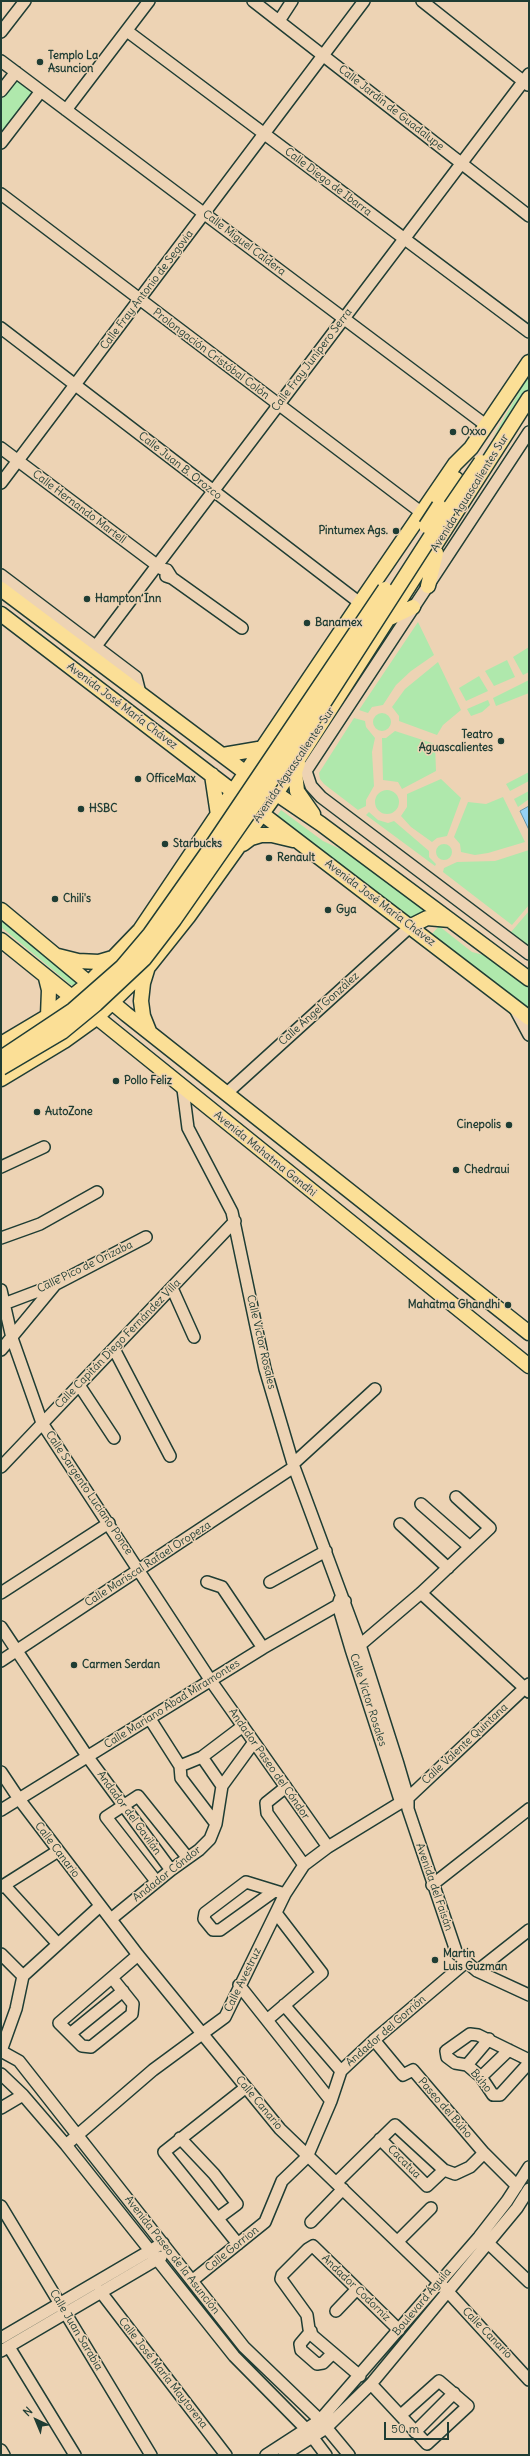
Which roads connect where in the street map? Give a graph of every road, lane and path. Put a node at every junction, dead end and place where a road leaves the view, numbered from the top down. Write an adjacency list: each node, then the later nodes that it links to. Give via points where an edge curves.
1 (25, 1): 9 (street)
2 (149, 1): 8 (street)
3 (253, 1): 7 (street, Calle Jardín de Guadalupe)
4 (292, 1): 7 (street)
5 (364, 1): 10 (street, Calle Fray Antonio de Segovia)
6 (422, 1): 13 (street)
7 (279, 21): 10 (street, Calle Jardín de Guadalupe)
8 (127, 31): 16 (street); 17 (street, Calle Diego de Ibarra)
9 (1, 32)
10 (324, 55): 17 (street, Calle Fray Antonio de Segovia); 19 (street, Calle Jardín de Guadalupe)
11 (1, 61): 12 (street, Calle Miguel Caldera)
12 (16, 72): 14 (street); 15 (street, Calle Miguel Caldera)
13 (527, 80): 19 (street, Calle Fray Junípero Serra)
14 (1, 91)
15 (41, 91): 16 (street, Calle Miguel Caldera); 18 (street)
16 (66, 110): 21 (street, Calle Miguel Caldera)
17 (264, 134): 21 (street, Calle Fray Antonio de Segovia); 23 (street, Calle Diego de Ibarra)
18 (1, 143)
19 (461, 163): 22 (street, Calle Jardín de Guadalupe); 23 (street, Calle Fray Junípero Serra)
20 (1, 194): 24 (street, Prolongación Cristóbal Colón)
21 (204, 213): 24 (street, Calle Fray Antonio de Segovia); 25 (street, Calle Miguel Caldera)
22 (529, 216)
23 (404, 239): 25 (street, Calle Fray Junípero Serra); 27 (street, Calle Diego de Ibarra)
24 (140, 299): 29 (street, Calle Fray Antonio de Segovia); 31 (street, Prolongación Cristóbal Colón)
25 (344, 318): 31 (street, Calle Fray Junípero Serra); 32 (street, Calle Miguel Caldera)
26 (1, 328): 29 (street, Calle Juan B. Orozco)
27 (529, 332)
28 (529, 362): 32 (main road, Avenida Aguascalientes Sur)
29 (75, 385): 36 (street, Calle Fray Antonio de Segovia); 38 (street, Calle Juan B. Orozco)
30 (529, 398): 40 (main road, Avenida Aguascalientes Sur); 95 (main road, Avenida Aguascalientes Sur, bridge, via 440,522 307,729 144,959 62,1032)
31 (279, 404): 38 (street, Calle Fray Junípero Serra); 39 (street, Prolongación Cristóbal Colón)
32 (487, 426): 35 (main road, Avenida Aguascalientes Sur)
33 (528, 434): 43 (street, Avenida Aguascalientes Sur)
34 (1, 448): 36 (street, Calle Hernando Martell)
35 (471, 448): 39 (main road, Avenida Aguascalientes Sur, via 455,464); 94 (main road, Avenida Aguascalientes Sur, bridge, via 463,468 439,506 299,718 150,934 122,967 73,1010)
36 (18, 461): 37 (street, Calle Fray Antonio de Segovia); 41 (street, Calle Hernando Martell)
37 (1, 483)
38 (213, 491): 41 (street, Calle Fray Junípero Serra); 45 (street, Calle Juan B. Orozco)
39 (422, 513): 45 (main road, Avenida Aguascalientes Sur)
40 (439, 542): 43 (main road); 48 (main road, Avenida Aguascalientes Sur)
41 (159, 567): 49 (street, Calle Hernando Martell, via 163,574); 50 (street, Calle Fray Junípero Serra)
42 (1, 575): 50 (street, Avenida José María Chávez)
43 (428, 586): 46 (street, Avenida Aguascalientes Sur)
44 (1, 589): 52 (main road, Avenida José María Chávez)
45 (360, 603): 51 (main road, Avenida Aguascalientes Sur)
46 (413, 607): 48 (main road); 56 (street, Avenida Aguascalientes Sur)
47 (1, 614): 58 (main road, Avenida José María Chávez)
48 (390, 618): 53 (main road, Avenida Aguascalientes Sur)
49 (242, 628)
50 (96, 646): 52 (street, Avenida José María Chávez, via 136,677)
51 (314, 672): 53 (main road, via 310,686 311,699 324,707); 54 (main road, Avenida Aguascalientes Sur)
52 (140, 693): 55 (main road, Avenida José María Chávez)
53 (333, 706): 56 (main road, Avenida Aguascalientes Sur)
54 (264, 748): 55 (main road); 57 (main road, Avenida Aguascalientes Sur)
55 (223, 755): 57 (main road, Avenida José María Chávez)
56 (306, 758): 60 (main road, Avenida Aguascalientes Sur); 63 (main road, via 296,772 297,791); 67 (street, via 306,778 314,791)
57 (246, 773): 59 (main road, Avenida Aguascalientes Sur); 60 (main road, Avenida José María Chávez)
58 (212, 775): 59 (main road, Avenida José María Chávez); 62 (main road)
59 (234, 792): 61 (main road, Avenida José María Chávez); 62 (main road, Avenida Aguascalientes Sur)
60 (276, 794): 61 (main road, Avenida Aguascalientes Sur); 63 (main road, Avenida José María Chávez)
61 (262, 814): 64 (main road, Avenida José María Chávez); 65 (main road, Avenida Aguascalientes Sur)
62 (218, 815): 70 (main road, Avenida Aguascalientes Sur)
63 (321, 824): 68 (main road, Avenida José María Chávez)
64 (298, 841): 65 (main road, via 261,835 251,838); 69 (main road, Avenida José María Chávez)
65 (236, 849): 73 (main road, Avenida Aguascalientes Sur)
66 (1, 910): 76 (main road)
67 (472, 913): 68 (street); 71 (street)
68 (457, 924): 69 (main road, via 434,918); 74 (main road, Avenida José María Chávez)
69 (411, 926): 84 (main road, Avenida José María Chávez); 98 (street, Calle Ángel González)
70 (140, 930): 73 (main road, via 138,940 143,950 150,953); 77 (main road, Avenida Aguascalientes Sur)
71 (504, 936): 74 (street); 75 (street)
72 (1, 940): 79 (main road, Avenida Mahatma Gandhi)
73 (162, 950): 78 (main road, Avenida Aguascalientes Sur)
74 (494, 952): 80 (main road, Avenida José María Chávez)
75 (529, 954)
76 (53, 955): 77 (main road, via 78,961 99,962); 81 (main road)
77 (116, 957): 81 (main road, Avenida Aguascalientes Sur)
78 (149, 966): 83 (main road, Avenida Aguascalientes Sur); 90 (main road, via 143,983 141,1001 145,1024)
79 (46, 978): 82 (main road, Avenida Mahatma Gandhi); 85 (main road)
80 (529, 979)
81 (89, 984): 82 (main road, Avenida Aguascalientes Sur); 83 (main road)
82 (71, 998): 85 (main road, Avenida Aguascalientes Sur); 86 (main road, Avenida Mahatma Gandhi)
83 (113, 1003): 86 (main road, Avenida Aguascalientes Sur); 90 (main road)
84 (514, 1007): 87 (main road, Avenida José María Chávez); 89 (street)
85 (54, 1012): 88 (main road, via 76,1013 80,1021); 93 (main road, Avenida Aguascalientes Sur)
86 (96, 1018): 88 (main road, Avenida Aguascalientes Sur); 91 (main road, Avenida Mahatma Gandhi)
87 (529, 1018)
88 (78, 1032): 92 (main road, Avenida Aguascalientes Sur)
89 (529, 1035)
90 (154, 1036): 98 (main road)
91 (123, 1040): 92 (main road, via 94,1031); 97 (main road, Avenida Mahatma Gandhi)
92 (64, 1041): 96 (main road, Avenida Aguascalientes Sur)
93 (1, 1044)
94 (1, 1058)
95 (1, 1068)
96 (1, 1079)
97 (183, 1088): 102 (street, Calle Víctor Rosales, via 188,1128); 114 (main road, Avenida Mahatma Gandhi)
98 (228, 1092): 109 (main road)
99 (44, 1147): 100 (street)
100 (1, 1167)
101 (97, 1192): 104 (street, via 40,1224)
102 (235, 1221): 106 (street, Calle Capitán Diego Fernández Villa); 120 (street, Calle Víctor Rosales, via 265,1369)
103 (146, 1237): 105 (street, Calle Pico de Orizaba)
104 (1, 1238)
105 (54, 1285): 108 (street, Calle Pico de Orizaba); 110 (street)
106 (172, 1288): 111 (street); 112 (street, Calle Capitán Diego Fernández Villa)
107 (1, 1290): 108 (street, Calle Sargento Luciano Ponce)
108 (3, 1305): 110 (street, Calle Sargento Luciano Ponce)
109 (529, 1333)
110 (12, 1338): 113 (street); 117 (street, Calle Sargento Luciano Ponce)
111 (194, 1338)
112 (114, 1349): 115 (street, Calle Capitán Diego Fernández Villa); 119 (street)
113 (1, 1350)
114 (529, 1366)
115 (79, 1385): 117 (street, Calle Capitán Diego Fernández Villa); 118 (street)
116 (375, 1389): 120 (street, Calle Mariscal Rafael Oropeza)
117 (42, 1423): 121 (street, Calle Capitán Diego Fernández Villa); 124 (street, Calle Sargento Luciano Ponce)
118 (114, 1438)
119 (170, 1456)
120 (294, 1466): 127 (street, Calle Víctor Rosales); 129 (street, Calle Mariscal Rafael Oropeza)
121 (1, 1467)
122 (456, 1497): 126 (street, via 490,1528)
123 (422, 1504): 126 (street)
124 (109, 1523): 129 (street, Calle Sargento Luciano Ponce); 132 (street)
125 (400, 1524): 128 (street)
126 (470, 1548): 128 (street)
127 (326, 1551): 131 (street); 134 (street, Calle Víctor Rosales)
128 (448, 1568): 133 (street)
129 (139, 1569): 138 (street, Calle Mariscal Rafael Oropeza); 140 (street, Calle Sargento Luciano Ponce)
130 (207, 1582): 137 (street, via 222,1587)
131 (270, 1582)
132 (1, 1593)
133 (421, 1593): 136 (street); 141 (street)
134 (341, 1601): 136 (street, Calle Víctor Rosales); 137 (street, Calle Mariano Abad Miramontes)
135 (1, 1627): 138 (street, Andador del Gavilán)
136 (356, 1647): 152 (street, Calle Víctor Rosales)
137 (264, 1648): 140 (street, Calle Mariano Abad Miramontes)
138 (17, 1650): 139 (street, Calle Mariscal Rafael Oropeza); 145 (street, Andador del Gavilán)
139 (1, 1661)
140 (211, 1681): 142 (street, Calle Mariano Abad Miramontes); 143 (street, Andador Paseo del Cóndor)
141 (528, 1688): 152 (street, Calle Valente Quintana)
142 (150, 1719): 145 (street, Calle Mariano Abad Miramontes); 147 (street)
143 (243, 1726): 144 (street, Andador Paseo del Cóndor); 146 (street)
144 (254, 1742): 149 (street); 150 (street, Andador Paseo del Cóndor)
145 (88, 1756): 151 (street, Calle Mariano Abad Miramontes); 153 (street, Andador del Gavilán)
146 (202, 1757): 147 (street); 149 (street)
147 (180, 1766): 156 (street, via 181,1778)
148 (1, 1772): 151 (street, Calle Canario)
149 (222, 1786): 156 (street)
150 (286, 1787): 157 (street, Andador Paseo del Cóndor); 160 (street, via 266,1802 267,1813)
151 (19, 1799): 155 (street, Calle Mariano Abad Miramontes); 158 (street, Calle Canario)
152 (406, 1803): 157 (street, Calle Avestruz); 163 (street, Avenida del Faisán)
153 (123, 1806): 159 (street, via 138,1796); 161 (street, Andador del Gavilán); 162 (street, via 106,1817)
154 (529, 1809): 163 (street)
155 (1, 1810)
156 (216, 1824): 159 (street, Andador Cóndor, via 210,1839)
157 (328, 1847): 160 (street, Calle Avestruz)
158 (58, 1851): 164 (street); 167 (street, Calle Canario)
159 (187, 1857): 161 (street, Andador Cóndor)
160 (304, 1865): 166 (street, Calle Avestruz)
161 (171, 1870): 162 (street, Andador Cóndor)
162 (156, 1882): 169 (street, Andador Cóndor)
163 (432, 1885): 174 (street, Avenida del Faisán, via 457,1954)
164 (3, 1887): 171 (street)
165 (273, 1892): 165 (street, via 246,1882 205,1913 204,1919 213,1930 220,1930); 166 (street)
166 (285, 1894): 168 (street, Calle Avestruz)
167 (100, 1906): 169 (street, Calle Canario); 171 (street)
168 (276, 1913): 178 (street, Calle Avestruz); 181 (street, via 322,1973)
169 (111, 1919): 173 (street, Calle Canario)
170 (529, 1930): 175 (street)
171 (57, 1943): 176 (street)
172 (1, 1954): 176 (street)
173 (138, 1955): 177 (street); 184 (street, Calle Canario)
174 (465, 1963): 175 (street, Avenida del Faisán); 186 (street, Andador del Gorrión)
175 (477, 1971): 180 (street, Avenida del Faisán)
176 (23, 1976): 188 (street, via 16,2009)
177 (113, 1979): 179 (street); 183 (street, via 59,2023)
178 (240, 1985): 182 (street); 184 (street, Calle Avestruz, via 225,2017)
179 (123, 1991): 183 (street); 183 (street, via 133,2004 132,2014 91,2047 82,2046)
180 (529, 1995)
181 (284, 2005): 182 (street); 191 (street)
182 (267, 2020): 196 (street)
183 (70, 2034)
184 (202, 2034): 194 (street, Calle Canario); 198 (street, Calle Avestruz, via 153,2070)
185 (489, 2038): 187 (street); 190 (street); 190 (street, Búho, via 470,2034 446,2052 447,2057 455,2063)
186 (374, 2040): 191 (street, Andador del Gorrión); 202 (street, Paseo del Búho, via 403,2075 413,2070)
187 (509, 2050): 189 (street); 193 (street)
188 (1, 2051): 198 (street, Avenida Paseo de la Asunción, via 19,2061)
189 (529, 2062): 193 (street, Búho, via 500,2095 493,2095)
190 (468, 2065): 193 (street, Búho)
191 (341, 2071): 196 (street, Andador del Gorrión)
192 (1, 2074): 195 (street, Avenida Paseo de la Asunción)
193 (481, 2077)
194 (245, 2088): 199 (street); 203 (street, Calle Canario)
195 (23, 2095): 197 (street); 201 (street, Avenida Paseo de la Asunción)
196 (331, 2101): 203 (street, Andador del Gorrión)
197 (1, 2108)
198 (76, 2137): 201 (street, Calle Avestruz); 216 (street, Avenida Paseo de la Asunción)
199 (180, 2138): 211 (street, via 164,2152); 211 (street, via 214,2174 237,2204)
200 (380, 2139): 205 (street, via 394,2125 412,2138); 205 (street, Cacatua, via 427,2186); 206 (street)
201 (66, 2145): 217 (street, Avenida Paseo de la Asunción)
202 (484, 2153): 205 (street, via 470,2167 455,2174); 207 (street)
203 (307, 2157): 206 (street, Calle Canario); 215 (street, Calle Gorrion, via 282,2181 265,2222)
204 (529, 2167): 207 (street, Boulevard Águila)
205 (444, 2170)
206 (340, 2186): 212 (street); 213 (street, Calle Canario)
207 (517, 2186): 220 (street, Boulevard Águila, via 479,2237)
208 (529, 2189): 214 (street, Boulevard Águila, via 517,2208)
209 (1, 2206): 224 (street, Calle Juan Sarabia)
210 (431, 2208): 213 (street)
211 (218, 2218): 215 (street)
212 (311, 2222)
213 (398, 2241): 220 (street, Calle Canario)
214 (487, 2242): 218 (street); 223 (street, Boulevard Águila)
215 (238, 2244): 219 (street, Calle Gorrion)
216 (166, 2247): 217 (street); 219 (street, Avenida Paseo de la Asunción)
217 (152, 2256): 222 (street); 224 (street); 238 (street, Avenida Paseo de la Asunción, via 234,2356)
218 (528, 2279)
219 (193, 2280): 236 (street, Avenida Paseo de la Asunción, via 244,2347)
220 (439, 2282): 223 (street, Calle Canario); 226 (street, Boulevard Águila)
221 (357, 2289): 225 (street); 226 (street, Andador Codorniz); 227 (street, Andador Codorniz, via 313,2246 298,2258 281,2279 307,2315)
222 (100, 2291): 224 (street); 243 (street, Calle José María Maytorena)
223 (446, 2291): 232 (street, Calle Canario); 233 (street, Boulevard Águila)
224 (63, 2308): 228 (street); 229 (street); 242 (street, Calle Juan Sarabia)
225 (336, 2311)
226 (399, 2330): 231 (street, Boulevard Águila)
227 (311, 2331): 230 (street, via 317,2340); 230 (street, via 300,2344 301,2350 317,2364 323,2363)
228 (2, 2334)
229 (5, 2349): 241 (street)
230 (333, 2353): 231 (street)
231 (360, 2376): 236 (street, Boulevard Águila)
232 (529, 2380)
233 (371, 2384): 235 (street); 236 (street, Boulevard Águila)
234 (454, 2393): 235 (street, via 439,2381); 237 (street); 237 (street, via 468,2406 427,2444)
235 (401, 2415): 237 (street)
236 (323, 2424): 238 (street, Boulevard Águila); 247 (street, Avenida Paseo de la Asunción)
237 (415, 2432)
238 (310, 2434): 244 (street); 245 (street); 246 (street, Avenida Paseo de la Asunción)
239 (1, 2450): 240 (street)
240 (4, 2455)
241 (75, 2455)
242 (151, 2455)
243 (226, 2455)
244 (266, 2455)
245 (284, 2455)
246 (326, 2455)
247 (349, 2455)

